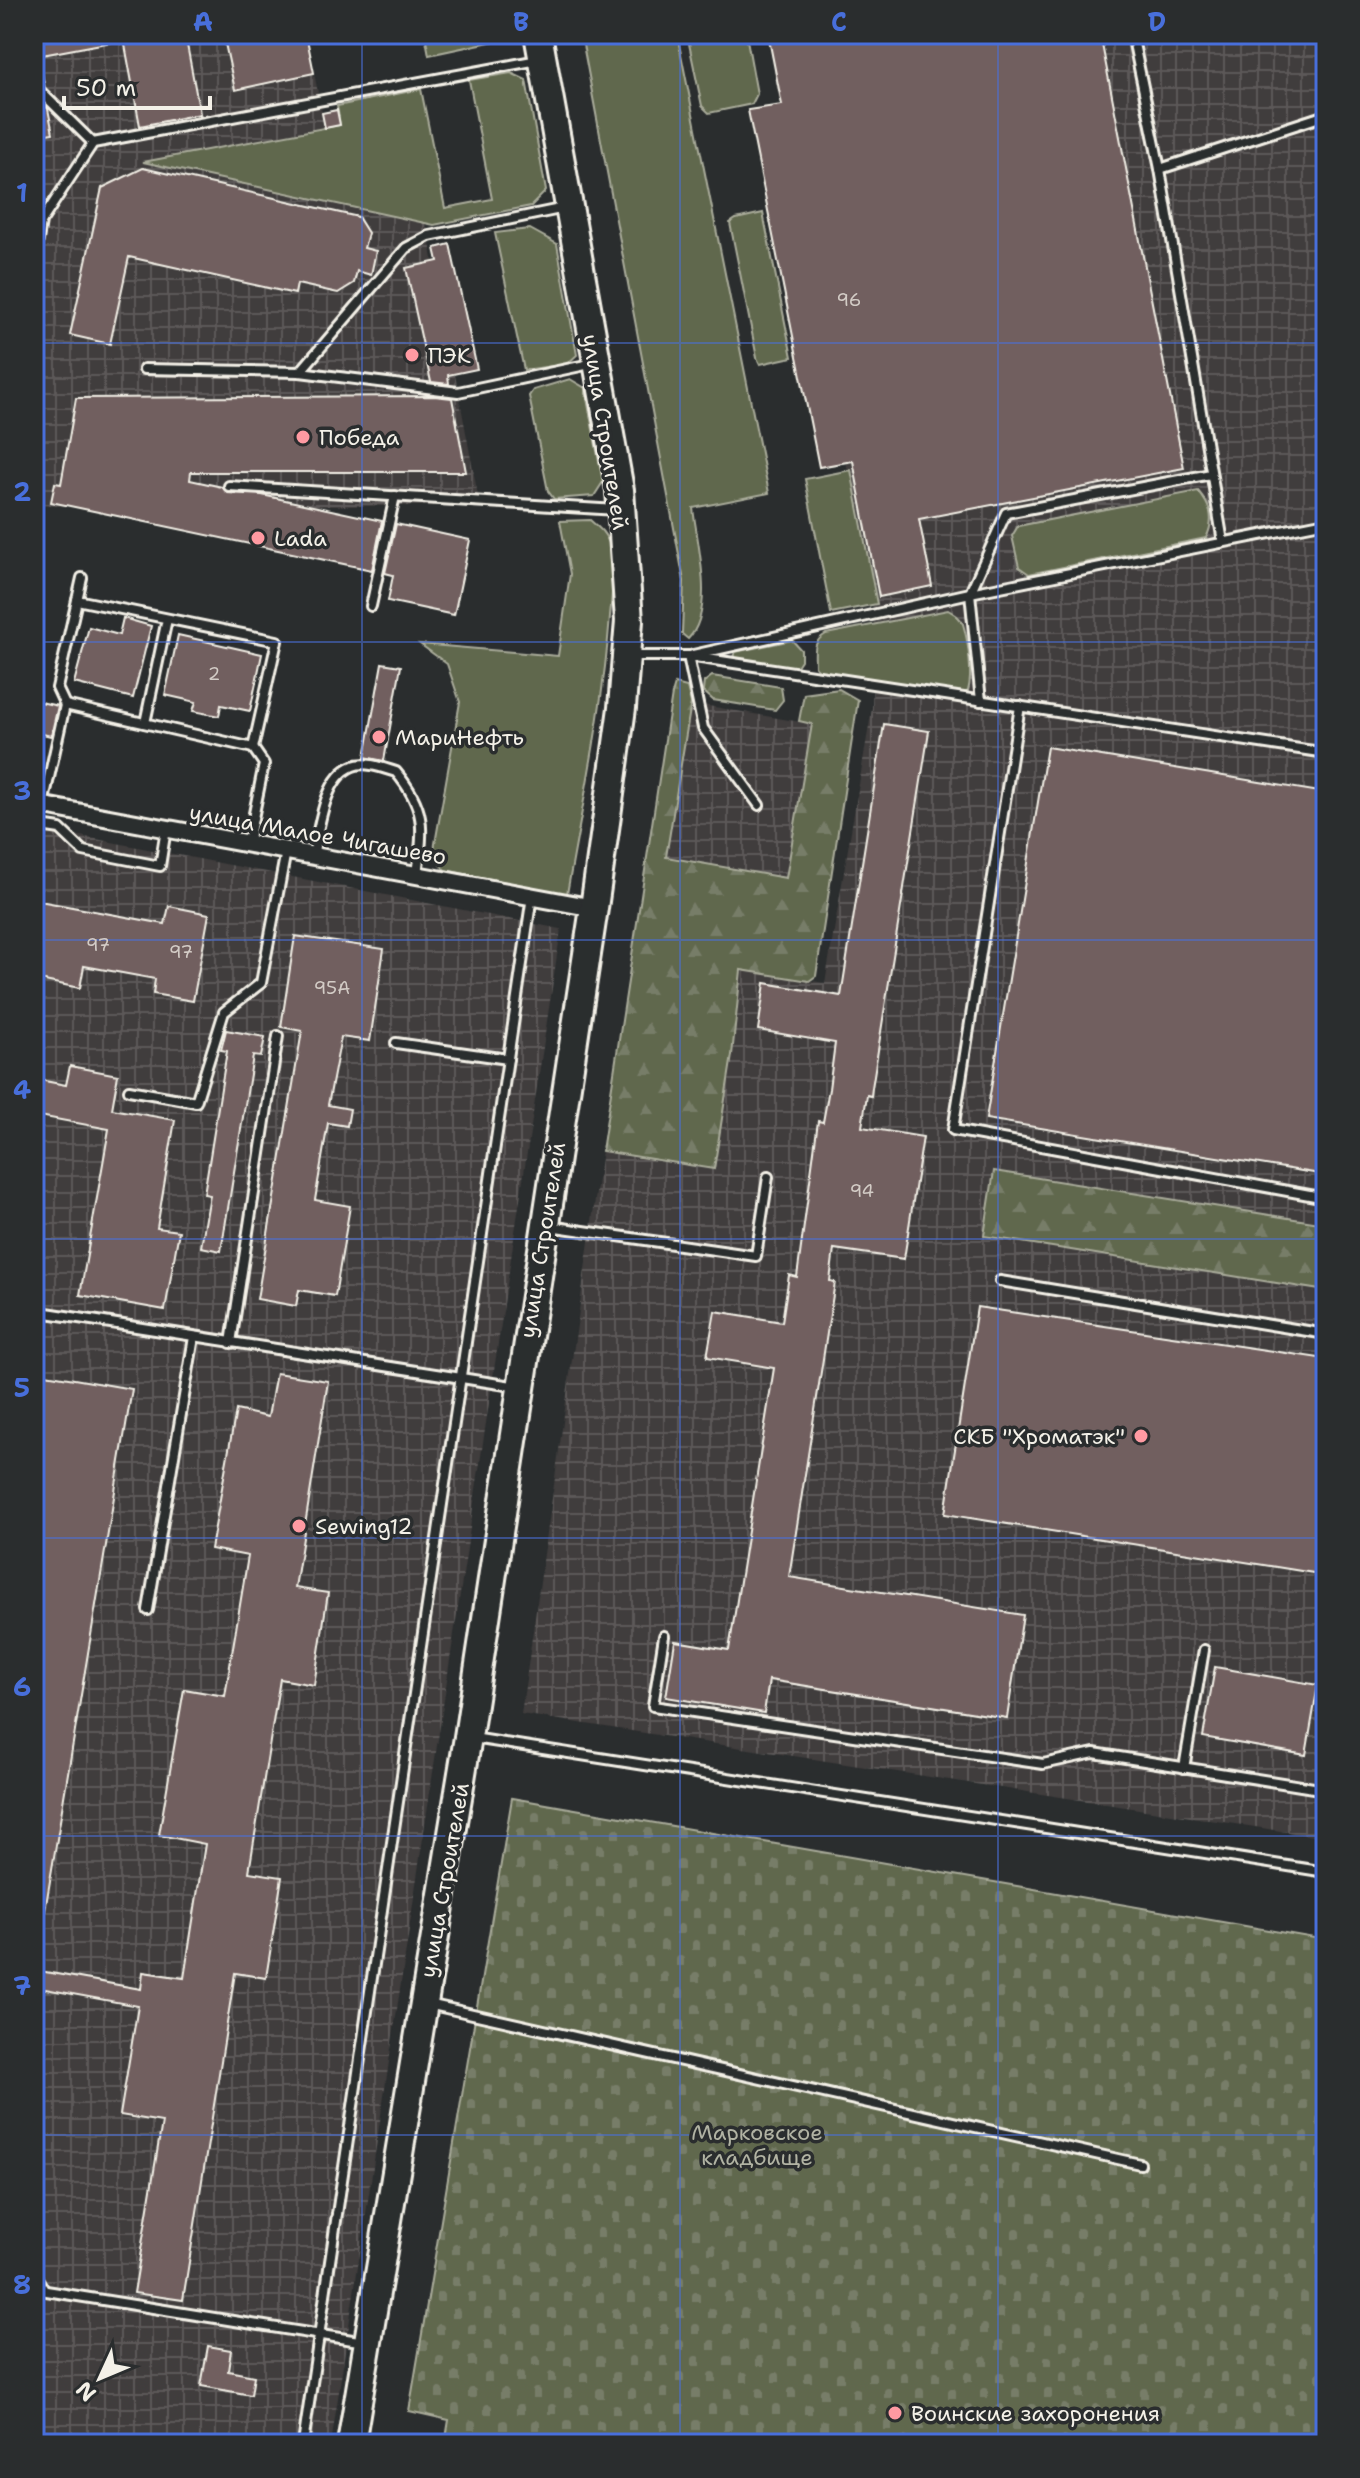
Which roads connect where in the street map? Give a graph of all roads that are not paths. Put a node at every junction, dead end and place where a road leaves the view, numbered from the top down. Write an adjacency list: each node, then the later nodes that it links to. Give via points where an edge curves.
1 (1132, 34): 6 (lane)
2 (540, 46): 5 (lane); 7 (main road, улица Строителей)
3 (34, 62): 5 (lane, via 39,90)
4 (1326, 115): 6 (lane)
5 (93, 143): 8 (lane)
6 (1160, 169): 13 (lane)
7 (570, 207): 10 (main road, улица Строителей); 12 (lane, via 429,236 406,248)
8 (38, 222): 9 (lane)
9 (34, 265)
10 (596, 363): 12 (lane, via 458,392); 16 (main road, улица Строителей)
11 (144, 369): 12 (lane)
12 (300, 372)
13 (1211, 474): 18 (lane); 20 (lane, via 1006,513)
14 (229, 486): 15 (lane)
15 (395, 496): 16 (lane); 22 (lane)
16 (622, 511): 24 (main road, улица Строителей)
17 (1326, 522): 18 (lane)
18 (1223, 542): 20 (lane)
19 (82, 578): 21 (lane)
20 (970, 593): 25 (lane); 26 (lane)
21 (77, 600): 23 (lane); 27 (lane, via 57,688)
22 (371, 606)
23 (167, 619): 29 (lane); 30 (lane, via 277,641)
24 (626, 656): 25 (lane); 41 (main road, улица Строителей)
25 (688, 656): 26 (lane); 33 (lane, via 703,728)
26 (981, 701): 28 (lane)
27 (65, 705): 29 (lane); 32 (lane)
28 (1020, 706): 31 (lane); 47 (lane, via 953,1130)
29 (145, 723): 30 (lane)
30 (253, 748): 36 (lane, via 264,764)
31 (1326, 753)
32 (39, 805): 35 (street, улица Малое Чигашево)
33 (759, 805)
34 (34, 825): 35 (lane, via 60,829 83,851 160,866)
35 (166, 829): 36 (street, улица Малое Чигашево)
36 (247, 844): 37 (street, улица Малое Чигашево)
37 (286, 851): 38 (street, улица Малое Чигашево); 45 (lane, via 261,983 224,1012 196,1102)
38 (313, 856): 39 (street, улица Малое Чигашево); 39 (lane, via 328,791 351,766 364,764 396,772 419,805)
39 (417, 875): 40 (street, улица Малое Чигашево)
40 (532, 896): 41 (street, улица Малое Чигашево); 44 (lane)
41 (594, 908): 48 (main road, улица Строителей)
42 (278, 1036): 53 (lane)
43 (396, 1043): 44 (lane)
44 (508, 1059): 54 (lane)
45 (129, 1090)
46 (768, 1177): 48 (lane, via 756,1256)
47 (1326, 1198)
48 (544, 1225): 55 (main road, улица Строителей)
49 (1000, 1281): 51 (lane)
50 (34, 1311): 52 (lane)
51 (1326, 1334)
52 (194, 1337): 53 (lane); 56 (lane)
53 (231, 1343): 54 (lane)
54 (460, 1379): 55 (lane); 68 (lane)
55 (520, 1388): 59 (main road, улица Строителей)
56 (148, 1610)
57 (664, 1636): 60 (lane, via 653,1706 1043,1764 1094,1753)
58 (1204, 1650): 60 (lane)
59 (468, 1737): 62 (lane); 63 (main road, улица Строителей)
60 (1184, 1768): 61 (lane)
61 (1326, 1790)
62 (1326, 1872)
63 (424, 2003): 64 (lane); 69 (main road, улица Строителей)
64 (1140, 2164)
65 (34, 2273): 67 (lane)
66 (34, 2289): 67 (lane)
67 (44, 2290): 68 (lane)
68 (319, 2334): 69 (lane); 70 (lane)
69 (367, 2342): 71 (main road, улица Строителей)
70 (303, 2444)
71 (351, 2444)

